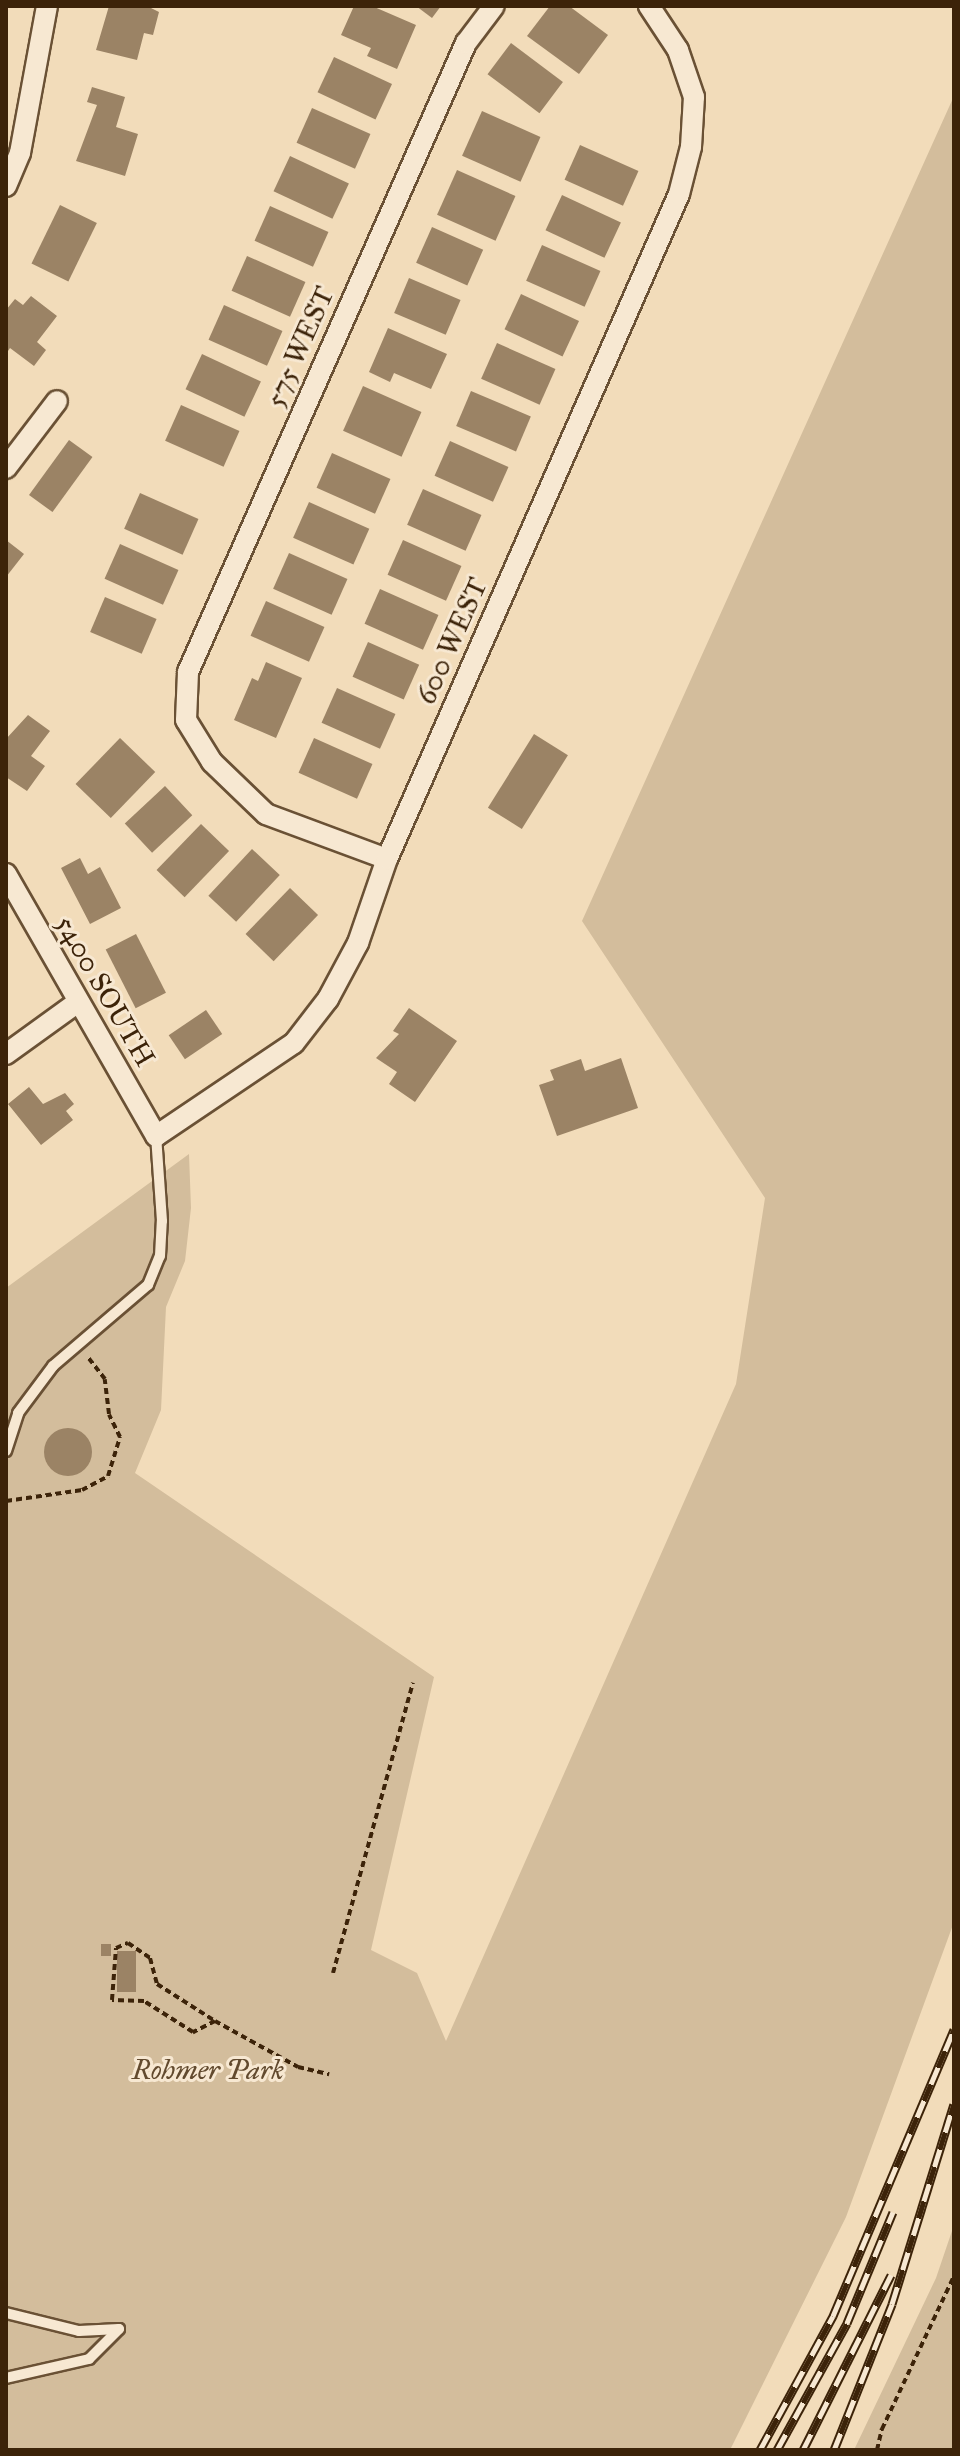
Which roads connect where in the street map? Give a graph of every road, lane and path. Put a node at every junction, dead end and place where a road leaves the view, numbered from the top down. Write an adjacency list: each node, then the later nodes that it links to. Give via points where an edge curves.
1 (47, 6): 4 (street, via 20,153)
2 (494, 6): 7 (street, 575 WEST, via 466,43 188,672 186,720 212,762 266,814)
3 (649, 6): 7 (street, 600 WEST, via 678,50 694,97 691,147 679,194)
4 (6, 186)
5 (57, 401): 6 (street)
6 (6, 468)
7 (387, 859): 11 (street, 600 WEST, via 358,943 328,999 294,1043)
8 (6, 874): 9 (street, 5400 SOUTH)
9 (78, 1002): 10 (street); 11 (street, 5400 SOUTH)
10 (6, 1054)
11 (156, 1136): 12 (lane, via 160,1256 148,1285)
12 (78, 1345): 13 (lane, via 31,1393 18,1413); 14 (path, via 105,1379 109,1414 120,1437 108,1476 82,1490)
13 (6, 1451)
14 (6, 1501)
15 (413, 1683): 16 (path)
16 (333, 1973)
17 (215, 2021): 17 (path, via 193,2032 144,2001 112,2000 116,1948 128,1943 150,1958 157,1984); 18 (path, via 298,2067)
18 (329, 2074)
19 (954, 2276): 22 (path)
20 (6, 2313): 21 (lane, via 79,2331 119,2329 89,2359)
21 (6, 2378)
22 (877, 2450)

